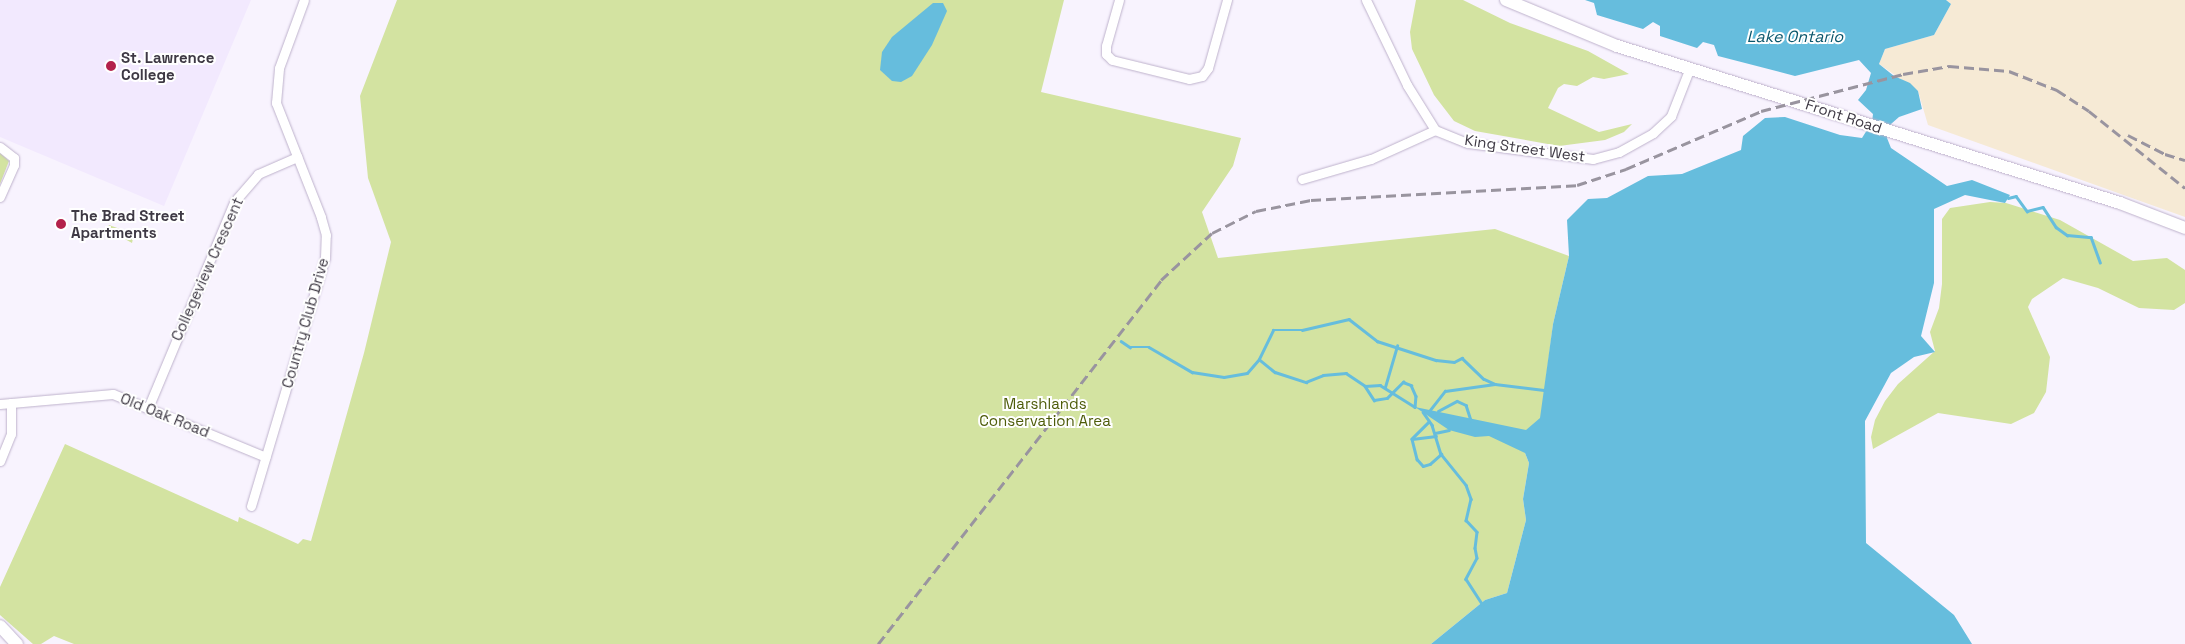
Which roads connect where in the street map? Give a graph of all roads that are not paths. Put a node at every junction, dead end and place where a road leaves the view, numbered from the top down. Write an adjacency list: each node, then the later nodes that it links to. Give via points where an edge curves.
1 (304, 0): 9 (street, Country Club Drive, via 276,86 276,103)
2 (1119, 0): 3 (street, via 1106,54 1112,60 1189,79 1202,76 1208,68)
3 (1227, 0)
4 (1366, 0): 7 (street, via 1407,84)
5 (1506, 0): 6 (main road, Front Road, via 1616,46)
6 (1689, 70): 7 (street, King Street West, via 1671,116 1653,133 1593,159 1468,143); 12 (main road, Front Road, via 2120,203)
7 (1435, 130): 10 (street, via 1371,160)
8 (0, 147): 11 (street, via 14,158 14,165)
9 (297, 157): 15 (street, Collegeview Crescent, via 258,174 234,202); 16 (street, Country Club Drive, via 326,235 325,258)
10 (1302, 179)
11 (0, 197)
12 (2185, 228)
13 (11, 403): 14 (street, Old Oak Road); 15 (street, Old Oak Road, via 112,394); 17 (street, via 11,434)
14 (0, 404)
15 (148, 408): 16 (street, Old Oak Road)
16 (266, 457): 18 (street, Country Club Drive)
17 (0, 460)
18 (251, 506)
19 (0, 626): 20 (main road)
20 (17, 644)

